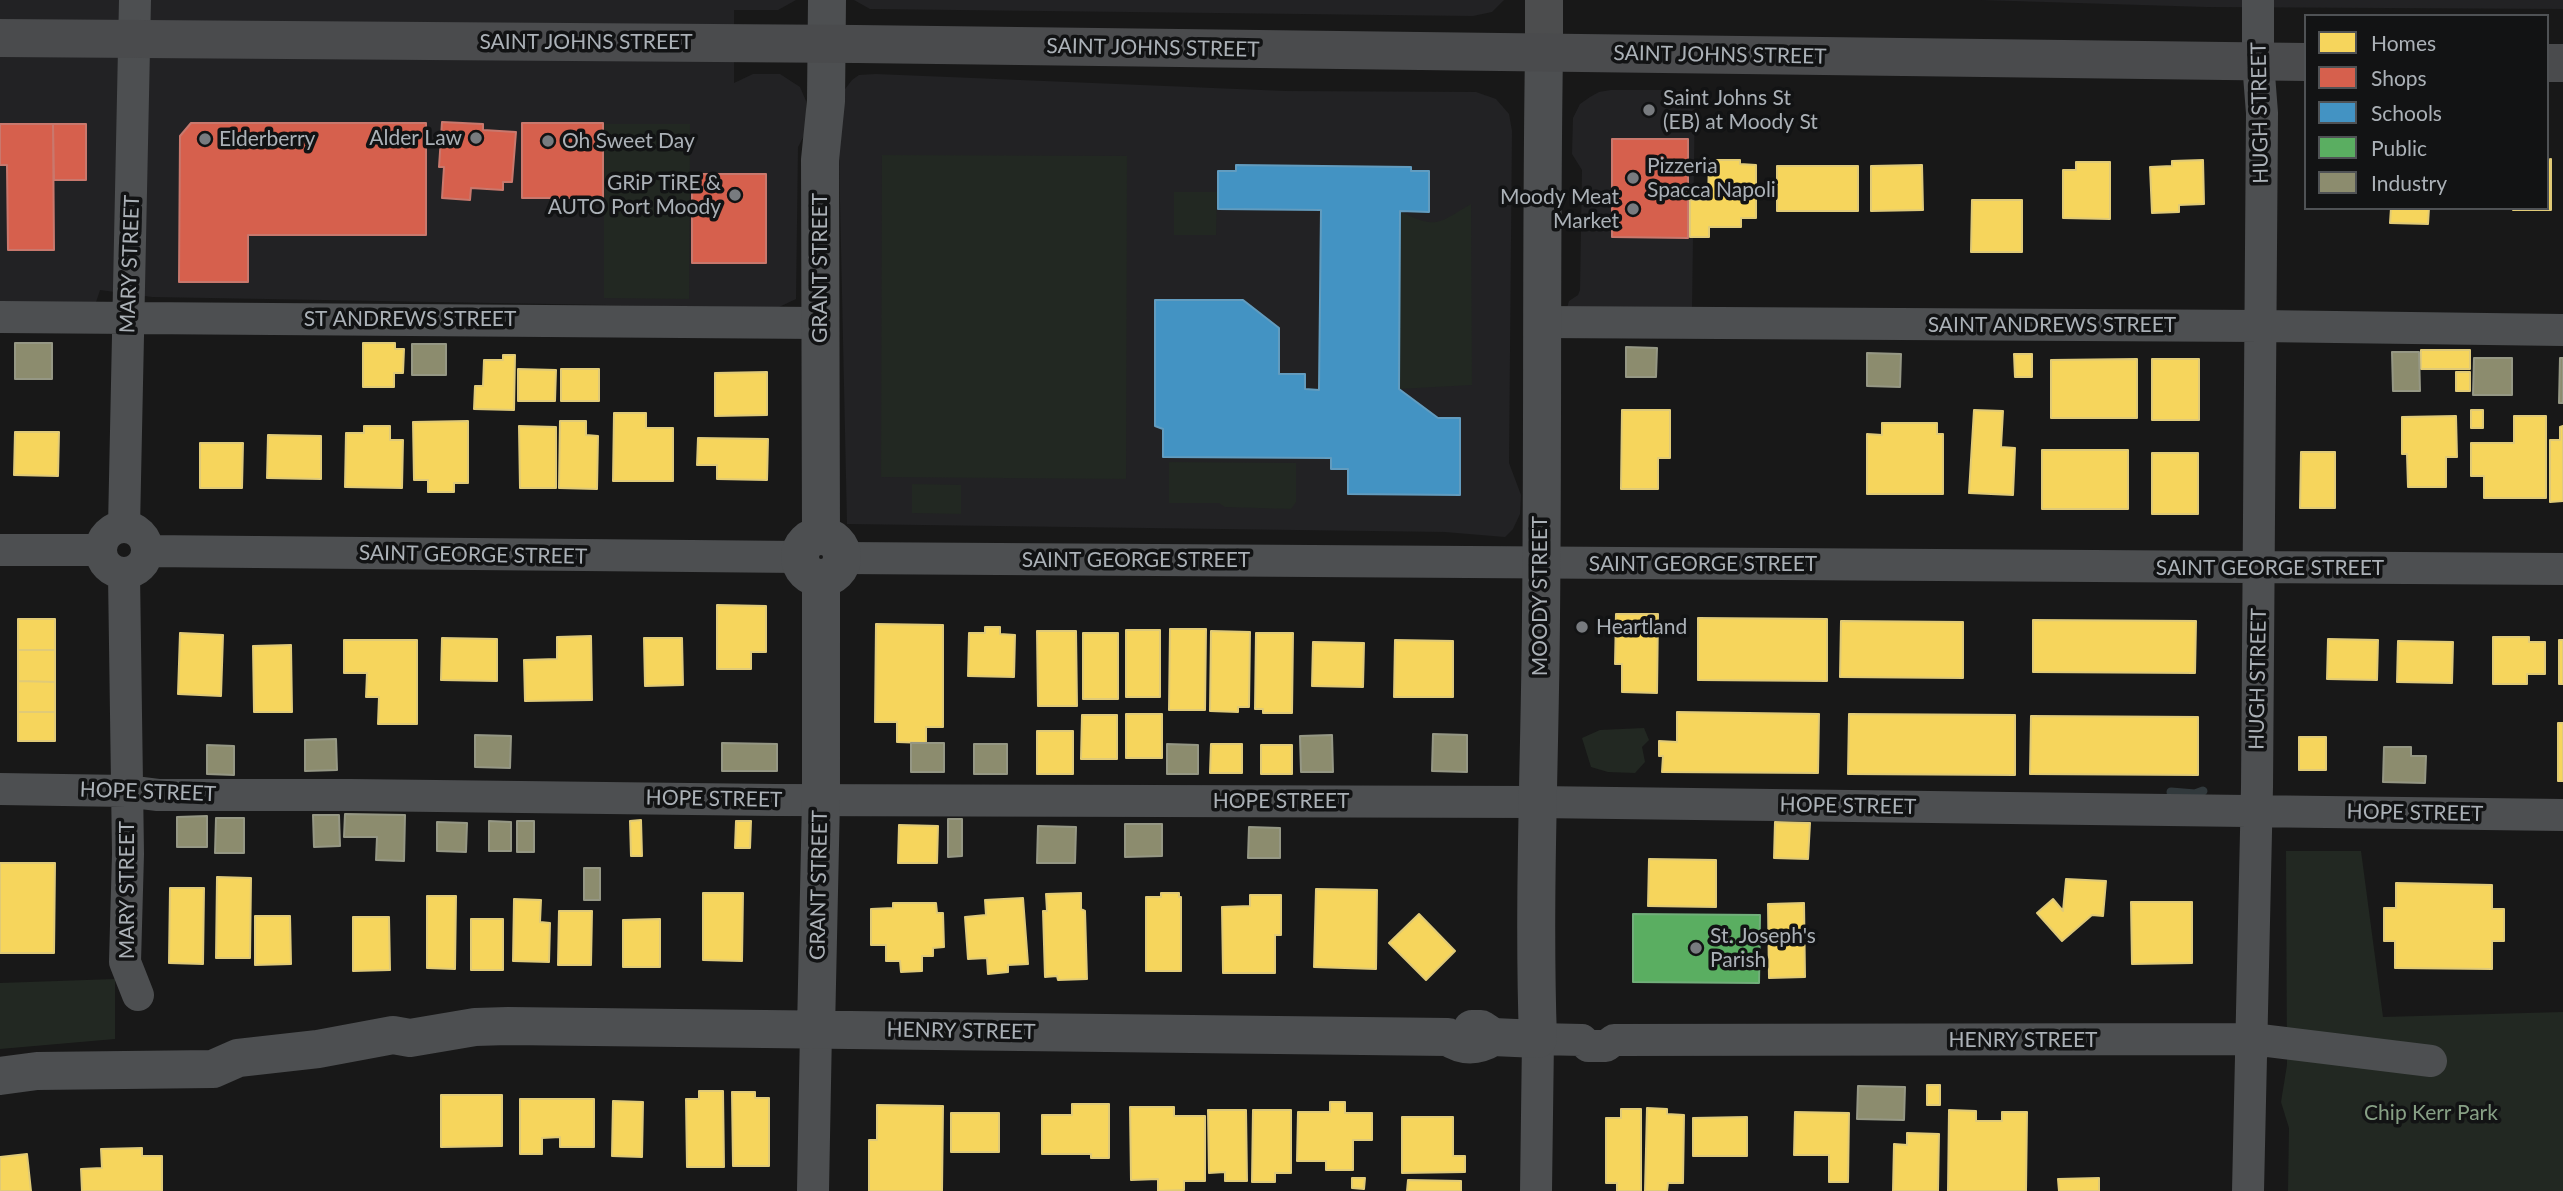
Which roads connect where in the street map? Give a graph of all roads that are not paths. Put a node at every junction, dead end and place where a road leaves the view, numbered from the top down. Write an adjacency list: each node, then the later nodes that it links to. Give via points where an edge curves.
1 (135, 0): 6 (street, MARY STREET)
2 (827, 0): 7 (street, GRANT STREET)
3 (1544, 0): 8 (main road, MOODY STREET)
4 (2258, 0): 9 (street, HUGH STREET)
5 (0, 38): 6 (main road, SAINT JOHNS STREET)
6 (135, 39): 7 (main road, SAINT JOHNS STREET); 12 (street, MARY STREET)
7 (828, 44): 8 (main road, SAINT JOHNS STREET); 14 (street, GRANT STREET, via 820,160)
8 (1544, 52): 9 (main road, SAINT JOHNS STREET); 13 (street, MOODY STREET)
9 (2258, 62): 10 (main road, SAINT JOHNS STREET); 15 (street, HUGH STREET, via 2262,113)
10 (2304, 62)
11 (0, 317): 12 (street, ST ANDREWS STREET)
12 (128, 317): 14 (street, ST ANDREWS STREET); 17 (street, MARY STREET)
13 (1540, 322): 15 (street, SAINT ANDREWS STREET); 22 (street, MOODY STREET)
14 (819, 323): 21 (street, GRANT STREET)
15 (2260, 326): 16 (street, SAINT ANDREWS STREET); 23 (street, HUGH STREET)
16 (2563, 330)
17 (124, 527): 19 (street, via 111,531); 20 (street, via 143,537)
18 (0, 550): 19 (street)
19 (101, 550): 25 (street, via 105,564)
20 (148, 551): 21 (street, SAINT GEORGE STREET); 25 (street, via 138,569)
21 (821, 558): 22 (street, SAINT GEORGE STREET); 28 (street, GRANT STREET)
22 (1541, 563): 23 (street, SAINT GEORGE STREET); 29 (street, MOODY STREET)
23 (2259, 566): 24 (street, SAINT GEORGE STREET); 30 (street, HUGH STREET)
24 (2563, 569)
25 (124, 574): 27 (street, MARY STREET)
26 (0, 789): 27 (street, HOPE STREET)
27 (126, 791): 28 (street, HOPE STREET); 32 (street, MARY STREET, via 125,962)
28 (821, 799): 29 (street, HOPE STREET); 33 (street, GRANT STREET)
29 (1536, 802): 30 (street, HOPE STREET); 34 (street, MOODY STREET)
30 (2257, 811): 31 (street, HOPE STREET); 35 (street, HUGH STREET)
31 (2563, 815)
32 (138, 995)
33 (816, 1030): 34 (street, HENRY STREET, via 1448,1037 1458,1029 1480,1029 1493,1037); 37 (street, HENRY STREET, via 475,1027 410,1038 396,1054 332,1069 235,1080 214,1069 37,1071); 38 (street, GRANT STREET)
34 (1538, 1039): 35 (street, HENRY STREET, via 1582,1040 1588,1030 1605,1030 1614,1040); 39 (street, MOODY STREET)
35 (2252, 1039): 36 (street, HENRY STREET); 40 (street, HUGH STREET)
36 (2431, 1060)
37 (0, 1076)
38 (813, 1191)
39 (1536, 1191)
40 (2248, 1191)

